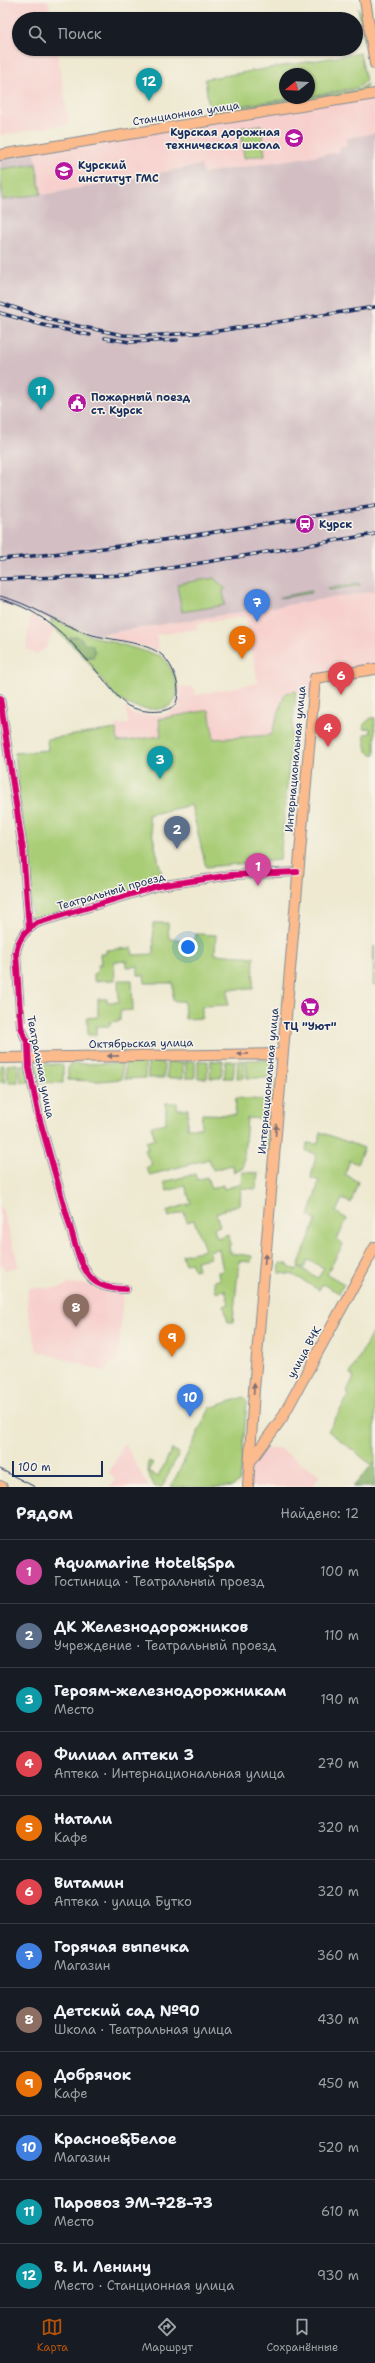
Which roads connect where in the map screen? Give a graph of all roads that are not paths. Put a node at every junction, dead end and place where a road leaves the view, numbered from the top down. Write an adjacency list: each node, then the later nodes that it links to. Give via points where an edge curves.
1 (364, 0): 2 (main road)
2 (375, 64)
3 (375, 94): 4 (main road, Станционная улица)
4 (0, 155)
5 (375, 669): 7 (main road, Интернациональная улица, via 315,678)
6 (0, 698): 8 (street, via 23,850)
7 (297, 872): 8 (street, Театральный проезд, via 248,874 158,886 37,923); 9 (main road, Интернациональная улица)
8 (29, 928): 11 (street, Театральная улица, via 17,944 16,953 21,1027 28,1046)
9 (282, 1054): 11 (main road, Октябрьская улица, one-way to 11); 14 (main road, Интернациональная улица, one-way to 9)
10 (0, 1058): 11 (main road, Октябрьская улица)
11 (29, 1058): 13 (street, Театральная улица, via 39,1117 82,1266 98,1285 109,1289)
12 (375, 1247): 15 (main road, улица ВЧК)
13 (126, 1289)
14 (251, 1428): 15 (main road, via 258,1438 265,1437); 16 (main road, Интернациональная улица)
15 (273, 1431): 16 (main road, улица ВЧК)
16 (249, 1466): 17 (main road, Интернациональная улица)
17 (248, 1487)

